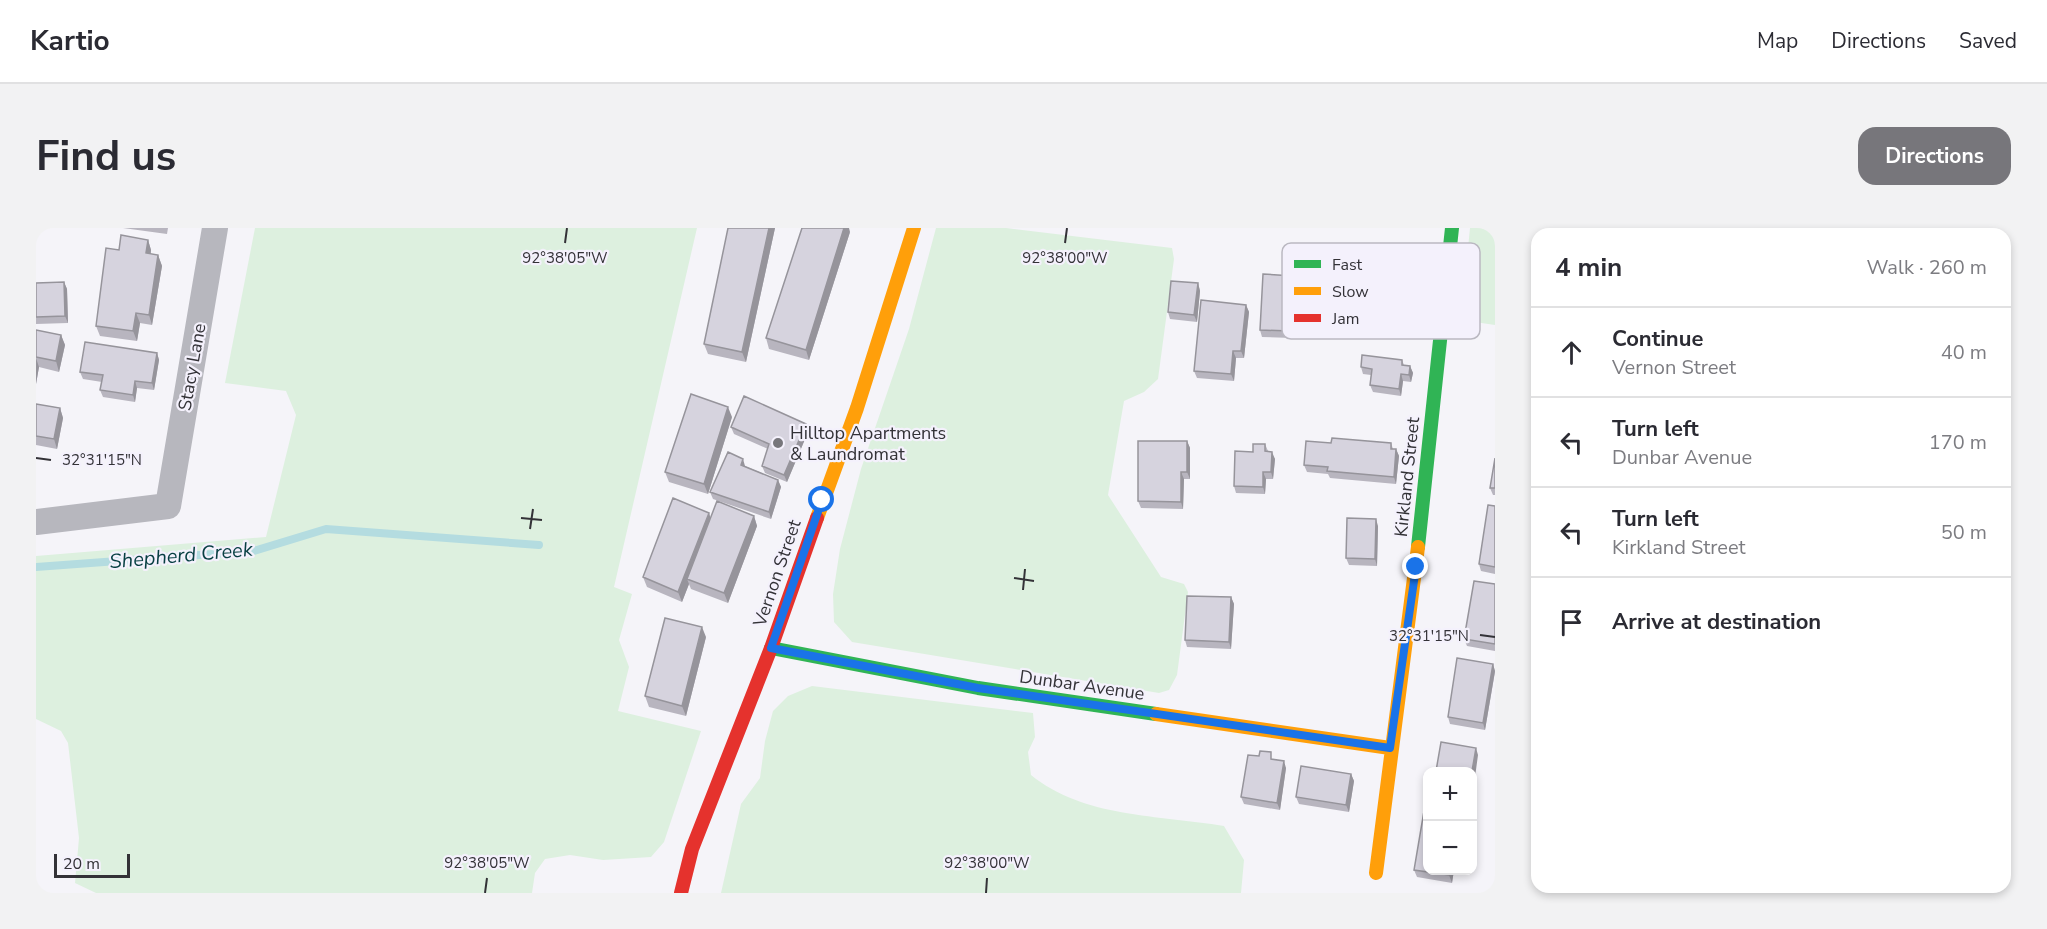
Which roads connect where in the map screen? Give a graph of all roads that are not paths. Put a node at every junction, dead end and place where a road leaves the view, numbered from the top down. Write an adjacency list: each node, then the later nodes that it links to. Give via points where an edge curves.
1 (215, 228): 6 (street, Stacy Lane, via 168,506)
2 (914, 228): 7 (street, Vernon Street, via 856,408)
3 (1452, 228): 4 (street, Kirkland Street)
4 (1450, 243)
5 (1440, 339): 8 (street, Kirkland Street, via 1416,567)
6 (36, 522)
7 (771, 648): 8 (street, Dunbar Avenue, via 978,688); 10 (street, Vernon Street, via 692,849)
8 (1390, 748): 9 (street, Kirkland Street)
9 (1376, 873)
10 (681, 893)

